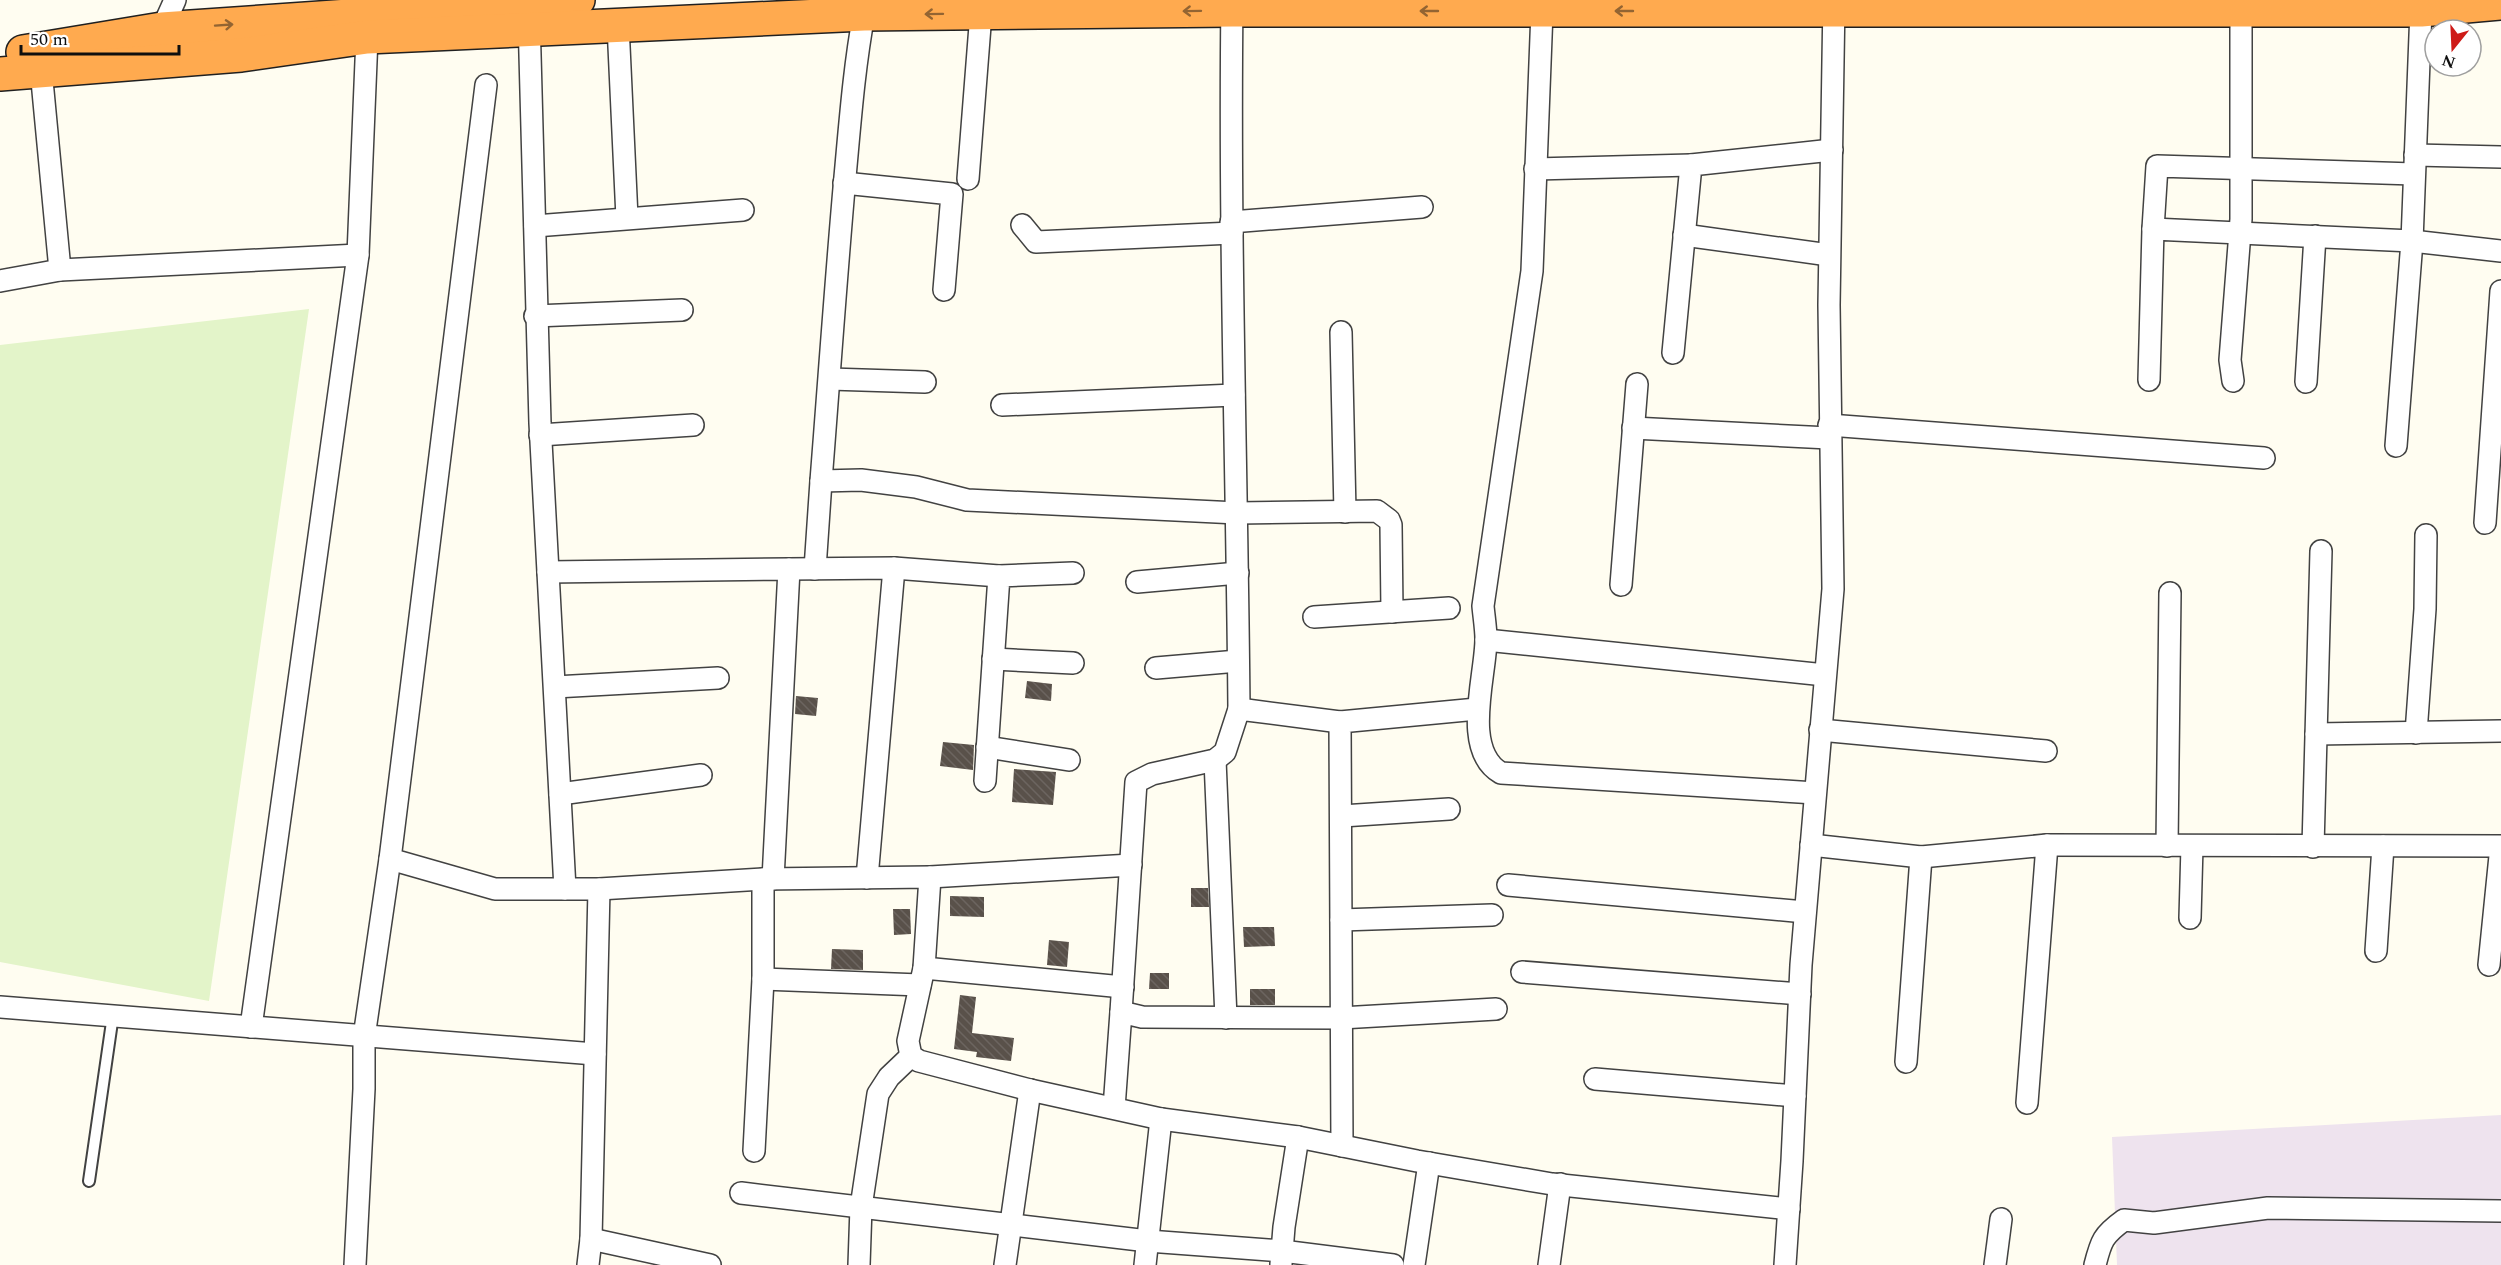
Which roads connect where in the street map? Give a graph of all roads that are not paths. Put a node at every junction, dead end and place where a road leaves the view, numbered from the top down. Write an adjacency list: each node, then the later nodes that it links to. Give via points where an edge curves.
1 (578, 0): 12 (highway)
2 (2501, 3): 7 (highway)
3 (1232, 5): 6 (highway, one-way to 6); 8 (highway, one-way to 3); 32 (street)
4 (1834, 5): 5 (highway); 8 (highway, one-way to 8); 19 (street)
5 (2242, 5): 7 (highway); 23 (street)
6 (1047, 6): 9 (highway)
7 (2421, 9): 21 (street)
8 (1542, 11): 24 (street)
9 (981, 13): 10 (highway, one-way to 10); 25 (street)
10 (864, 14): 13 (highway); 26 (street, via 856,56)
11 (169, 15): 12 (highway, one-way to 12); 15 (highway, via 36,51)
12 (529, 15): 13 (highway); 14 (highway); 31 (street)
13 (618, 25): 29 (street)
14 (367, 37): 16 (highway, via 242,55); 39 (street)
15 (0, 53)
16 (41, 70): 17 (highway); 41 (street)
17 (0, 74)
18 (486, 85): 114 (street)
19 (1832, 150): 22 (street); 40 (street)
20 (2501, 157): 21 (street)
21 (2415, 164): 23 (street); 37 (street)
22 (1691, 165): 24 (street); 35 (street)
23 (2241, 168): 33 (street, via 2157,166); 34 (street)
24 (1535, 169): 82 (street, via 1532,271 1483,606)
25 (968, 179)
26 (844, 183): 43 (street, via 952,194); 49 (street)
27 (1422, 207): 32 (street)
28 (743, 210): 29 (street)
29 (627, 218): 31 (street)
30 (1022, 225): 32 (street, via 1036,242)
31 (535, 226): 46 (street)
32 (1232, 227): 55 (street)
33 (2153, 229): 34 (street); 50 (street)
34 (2240, 234): 36 (street); 51 (street, via 2230,360)
35 (1684, 235): 40 (street); 48 (street)
36 (2315, 236): 37 (street); 53 (street)
37 (2412, 242): 38 (street); 61 (street)
38 (2501, 251)
39 (358, 255): 41 (street); 139 (street)
40 (1829, 255): 59 (street)
41 (60, 270): 42 (street)
42 (0, 281)
43 (944, 290)
44 (2501, 291): 66 (street)
45 (682, 310): 46 (street)
46 (536, 316): 60 (street)
47 (1341, 332): 64 (street)
48 (1674, 352)
49 (830, 379): 52 (street); 63 (street)
50 (2149, 380)
51 (2233, 381)
52 (925, 382)
53 (2306, 382)
54 (1637, 384): 58 (street)
55 (1234, 395): 56 (street); 65 (street)
56 (1002, 405)
57 (693, 425): 60 (street)
58 (1633, 428): 59 (street); 77 (street)
59 (1829, 432): 62 (street); 87 (street, via 1833,589)
60 (540, 435): 72 (street)
61 (2396, 446)
62 (2264, 458)
63 (821, 481): 65 (street, via 861,480 916,487 967,500); 71 (street)
64 (1345, 512): 65 (street); 80 (street, via 1377,511 1389,520)
65 (1237, 513): 74 (street)
66 (2485, 523)
67 (2426, 535): 95 (street)
68 (2321, 551): 96 (street)
69 (894, 568): 71 (street); 75 (street); 117 (street)
70 (789, 569): 71 (street); 72 (street); 118 (street)
71 (815, 569)
72 (548, 572): 89 (street)
73 (1073, 573): 75 (street)
74 (1238, 573): 76 (street); 84 (street)
75 (999, 576): 83 (street)
76 (1137, 582)
77 (1621, 585)
78 (2170, 593): 109 (street)
79 (1449, 608): 80 (street)
80 (1392, 612): 81 (street)
81 (1314, 617)
82 (1486, 640): 87 (street); 90 (street)
83 (993, 659): 85 (street); 97 (street)
84 (1238, 661): 86 (street); 91 (street)
85 (1073, 663)
86 (1156, 668)
87 (1825, 675): 93 (street)
88 (718, 678): 89 (street)
89 (555, 687): 104 (street)
90 (1477, 709): 92 (street); 103 (street, via 1484,756 1501,773)
91 (1239, 710): 92 (street); 100 (street, via 1225,752)
92 (1340, 722): 106 (street)
93 (1820, 730): 98 (street); 103 (street)
94 (2501, 731): 95 (street)
95 (2416, 733): 96 (street)
96 (2316, 734): 112 (street)
97 (987, 747): 99 (street); 102 (street)
98 (2046, 751)
99 (1069, 760)
100 (1215, 760): 115 (street, via 1152,774 1136,782); 137 (street)
101 (701, 775): 104 (street)
102 (985, 781)
103 (1815, 793): 107 (street)
104 (560, 794): 120 (street)
105 (1449, 809): 106 (street)
106 (1342, 816): 125 (street)
107 (1811, 845): 113 (street); 122 (street)
108 (2047, 845): 109 (street); 113 (street); 147 (street)
109 (2167, 846): 110 (street)
110 (2192, 846): 112 (street); 124 (street)
111 (2383, 846): 112 (street); 126 (street); 127 (street, via 2501,846)
112 (2313, 847)
113 (1921, 856): 143 (street)
114 (390, 859): 120 (street, via 495,889); 140 (street)
115 (1131, 865): 116 (street); 131 (street)
116 (930, 877): 117 (street); 129 (street)
117 (867, 878): 118 (street)
118 (768, 879): 121 (street); 130 (street)
119 (1508, 885): 122 (street)
120 (565, 889): 121 (street)
121 (599, 889): 141 (street)
122 (1805, 912): 132 (street)
123 (1492, 915): 125 (street)
124 (2190, 918)
125 (1341, 920): 138 (street)
126 (2376, 951)
127 (2489, 965)
128 (1522, 972): 132 (street)
129 (922, 977): 130 (street); 131 (street); 142 (street, via 908,1041)
130 (763, 979): 152 (street)
131 (1122, 987): 135 (street)
132 (1800, 994): 146 (street)
133 (0, 1007): 136 (street)
134 (1496, 1009): 138 (street)
135 (1121, 1012): 137 (street, via 1142,1017); 148 (street)
136 (113, 1015): 139 (street); 154 (lane)
137 (1226, 1018): 138 (street)
138 (1341, 1018): 151 (street)
139 (251, 1027): 140 (street)
140 (364, 1037): 141 (street); 165 (street)
141 (595, 1054): 162 (street)
142 (911, 1056): 145 (street); 157 (street, via 878,1094)
143 (1906, 1062)
144 (1595, 1079): 146 (street)
145 (1030, 1090): 148 (street); 161 (street)
146 (1795, 1096): 158 (street)
147 (2027, 1102)
148 (1114, 1108): 149 (street)
149 (1161, 1119): 150 (street); 163 (street)
150 (1298, 1137): 151 (street); 164 (street)
151 (1342, 1146): 153 (street)
152 (754, 1151)
153 (1429, 1163): 155 (street); 172 (street)
154 (89, 1181)
155 (1560, 1184): 158 (street); 173 (street)
156 (741, 1193): 157 (street)
157 (861, 1207): 161 (street); 168 (street)
158 (1789, 1209): 174 (street)
159 (2501, 1211): 176 (street, via 2268,1208 2154,1223 2124,1220 2102,1240)
160 (2001, 1219): 175 (street)
161 (1010, 1223): 163 (street); 169 (street)
162 (591, 1239): 166 (street); 167 (street)
163 (1148, 1241): 164 (street); 170 (street)
164 (1282, 1258): 171 (street)
165 (355, 1265)
166 (588, 1265)
167 (710, 1265)
168 (858, 1265)
169 (1005, 1265)
170 (1145, 1265)
171 (1393, 1265)
172 (1414, 1265)
173 (1549, 1265)
174 (1785, 1265)
175 (1995, 1265)
176 (2095, 1265)

